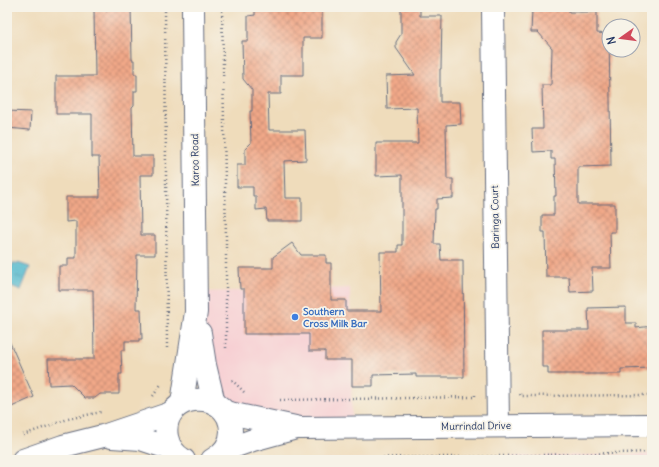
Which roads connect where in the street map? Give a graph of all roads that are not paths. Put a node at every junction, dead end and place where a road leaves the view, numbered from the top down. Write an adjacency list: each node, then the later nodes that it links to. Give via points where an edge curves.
1 (193, 7): 3 (street, Karoo Road)
2 (492, 7): 7 (street, Baringa Court)
3 (196, 312): 4 (street, Karoo Road); 5 (street, Karoo Road, via 205,365)
4 (177, 408): 5 (street, Murrindal Drive, via 192,399 203,399); 9 (street, Murrindal Drive); 10 (street, Karoo Road, via 167,422 166,431 168,441)
5 (219, 408): 8 (street, Murrindal Drive); 11 (street, Karoo Road, via 229,421 231,431 229,441)
6 (652, 425): 7 (street, Murrindal Drive)
7 (498, 426): 8 (street, Murrindal Drive)
8 (300, 428): 11 (street, Murrindal Drive, via 259,438)
9 (103, 436): 10 (street, via 141,439); 12 (street)
10 (180, 457)
11 (217, 457)
12 (23, 460)

